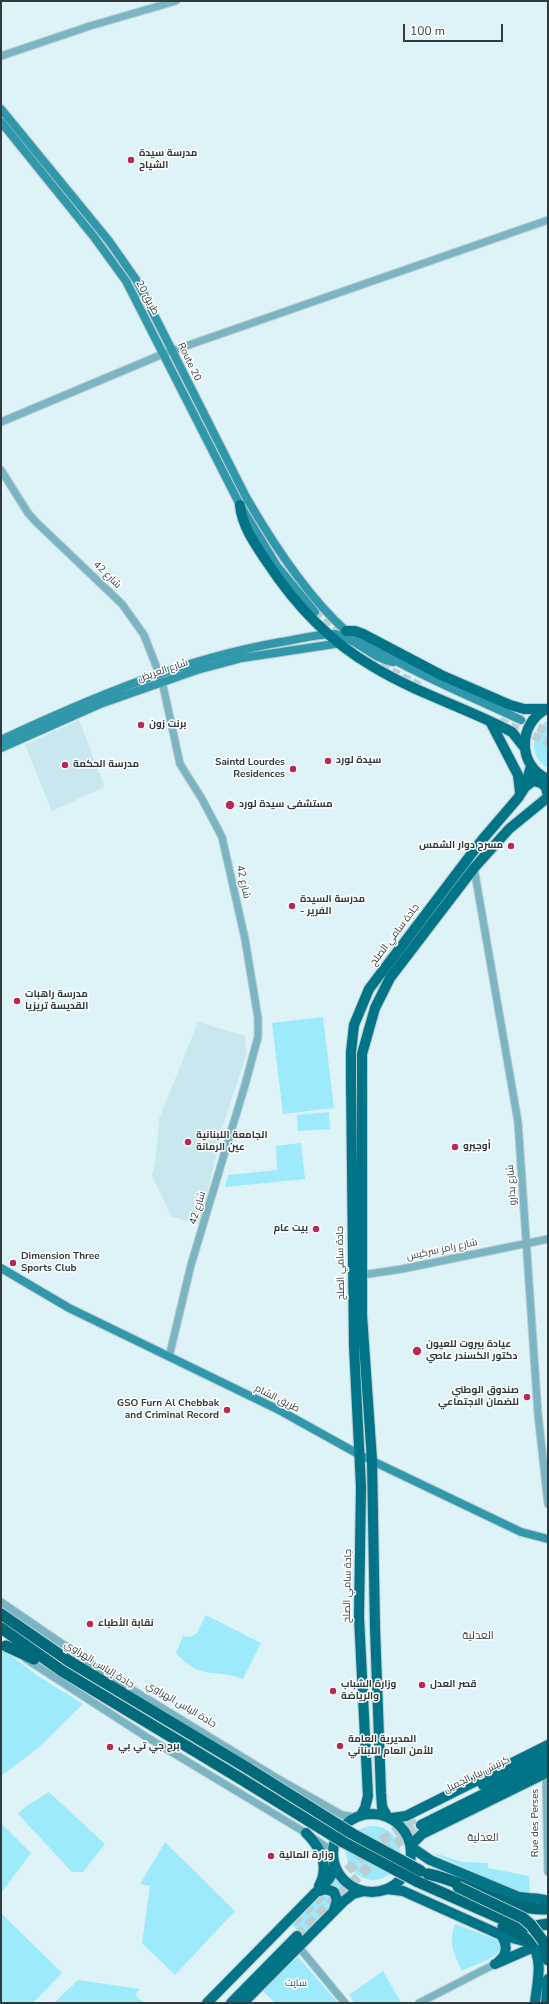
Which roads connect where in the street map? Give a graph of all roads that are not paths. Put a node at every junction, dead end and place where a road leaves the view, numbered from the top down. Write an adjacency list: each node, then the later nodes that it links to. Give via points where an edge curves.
1 (176, 1): 2 (street)
2 (1, 56)
3 (1, 109): 6 (main road, Route 20, via 109,241 137,281)
4 (1, 122): 7 (main road, طريق 20, via 94,237 126,281)
5 (548, 220): 6 (street)
6 (173, 351): 7 (street); 12 (main road, Route 20, via 227,463 264,530 318,600)
7 (163, 354): 8 (street); 10 (main road, طريق 20)
8 (1, 422)
9 (1, 470): 16 (street, شارع 42, via 36,522 126,609 144,635)
10 (240, 505): 11 (main road, طريق 20, via 277,566); 13 (highway, via 244,522 273,572 308,615)
11 (315, 612)
12 (346, 631): 15 (main road, Route 20); 17 (highway, via 363,634 441,675 510,705 524,709)
13 (328, 634): 14 (highway); 15 (main road, via 340,635 376,657); 16 (main road, شارع العريض, via 204,659)
14 (341, 643): 16 (main road, شارع العريض, via 242,658); 19 (highway, via 371,666)
15 (402, 664): 18 (main road)
16 (161, 678): 20 (main road, شارع العريض, via 86,702); 22 (main road, شارع العريض); 33 (street, شارع 42, via 180,764 217,825 226,851 245,939 259,1026 228,1146 191,1265)
17 (548, 708): 21 (highway, via 530,724)
18 (521, 720)
19 (491, 723): 21 (highway, via 512,732); 27 (highway, via 519,777)
20 (1, 740)
21 (524, 747): 23 (highway)
22 (1, 748)
23 (531, 766): 24 (highway); 25 (highway, جادة سامي الصلح)
24 (548, 779)
25 (525, 787): 26 (highway, via 533,781 541,783 546,787); 27 (highway, جادة سامي الصلح)
26 (548, 797): 28 (highway, جادة سامي الصلح, via 509,829)
27 (518, 798): 34 (highway, جادة سامي الصلح, via 482,840 369,989 354,1025 351,1052 354,1346)
28 (474, 868): 30 (street, شارع بدارو, via 518,1122); 32 (highway, جادة سامي الصلح, via 390,978 375,1008 365,1039 361,1093)
29 (548, 1239): 30 (street, شارع رامز سركيس)
30 (526, 1243): 32 (street, شارع رامز سركيس, via 402,1269); 36 (street, شارع بدارو, via 538,1414)
31 (1, 1268): 33 (main road, طريق الشام, via 69,1308)
32 (362, 1274): 35 (highway, جادة سامي الصلح, via 362,1316)
33 (169, 1357): 34 (main road, طريق الشام, via 279,1410)
34 (360, 1455): 35 (main road, طريق الشام); 51 (highway, جادة سامي الصلح, via 359,1617 368,1796 366,1808)
35 (372, 1460): 37 (main road, طريق الشام, via 521,1532); 49 (highway, جادة سامي الصلح)
36 (548, 1504)
37 (548, 1539)
38 (1, 1602): 40 (street, جادة الياس الهراوي)
39 (1, 1614): 43 (highway, جادة إلياس الهراوي)
40 (24, 1619): 43 (highway, via 28,1626); 50 (street, جادة الياس الهراوي, via 105,1673 280,1780)
41 (1, 1628): 44 (highway)
42 (3, 1644): 44 (highway); 55 (street, via 94,1704)
43 (69, 1661): 61 (highway, جادة إلياس الهراوي, bridge, via 350,1833)
44 (62, 1670): 63 (highway, bridge, via 343,1842)
45 (548, 1745): 53 (highway)
46 (548, 1754): 53 (highway, كرنيش بيار الجميل)
47 (548, 1762): 53 (highway, كرنيش بيار الجميل)
48 (547, 1773): 54 (highway); 62 (street, Rue des Perses)
49 (381, 1793): 52 (highway, جادة سامي الصلح, via 382,1807); 53 (highway, via 388,1807 396,1812)
50 (340, 1813): 51 (street, جادة الياس الهراوي); 56 (street, via 338,1826 334,1831 329,1836)
51 (358, 1816): 52 (highway, via 374,1813); 58 (highway, via 346,1822 339,1830)
52 (390, 1817): 53 (highway); 57 (highway, via 404,1830)
53 (419, 1817): 54 (highway, via 413,1818 416,1826 422,1831)
54 (430, 1831): 57 (highway, via 418,1836); 59 (highway, via 423,1837 421,1846)
55 (306, 1833): 56 (street); 66 (highway, via 317,1847 324,1863 323,1878)
56 (317, 1840): 58 (street)
57 (411, 1846): 59 (highway); 64 (highway, via 406,1872)
58 (332, 1851): 60 (highway)
59 (430, 1860): 67 (highway, via 419,1863 411,1872 408,1883); 68 (highway, via 519,1897)
60 (334, 1865): 65 (highway, via 345,1882); 66 (highway, via 330,1877)
61 (424, 1872): 69 (highway, via 452,1879 520,1907); 75 (highway, bridge, via 523,1918 531,1925)
62 (548, 1872)
63 (420, 1883): 71 (highway, via 511,1923 529,1927); 75 (highway, via 446,1902)
64 (387, 1889): 65 (highway); 67 (highway)
65 (364, 1891): 70 (highway, via 350,1896)
66 (315, 1893): 70 (highway, via 326,1889 332,1891 337,1900); 79 (highway)
67 (412, 1894): 73 (highway)
68 (546, 1899)
69 (548, 1909)
70 (334, 1911): 74 (highway)
71 (548, 1924)
72 (288, 1927): 80 (highway)
73 (501, 1935): 75 (highway); 77 (highway, via 506,1947 505,1954)
74 (297, 1941): 81 (highway); 82 (highway); 83 (street)
75 (536, 1943): 76 (highway); 77 (highway); 85 (highway, via 538,1973)
76 (548, 1960)
77 (495, 1964): 84 (street)
78 (548, 1979): 86 (highway)
79 (207, 2003)
80 (215, 2003)
81 (231, 2003)
82 (243, 2003)
83 (345, 2003)
84 (419, 2003)
85 (535, 2003)
86 (546, 2003)

